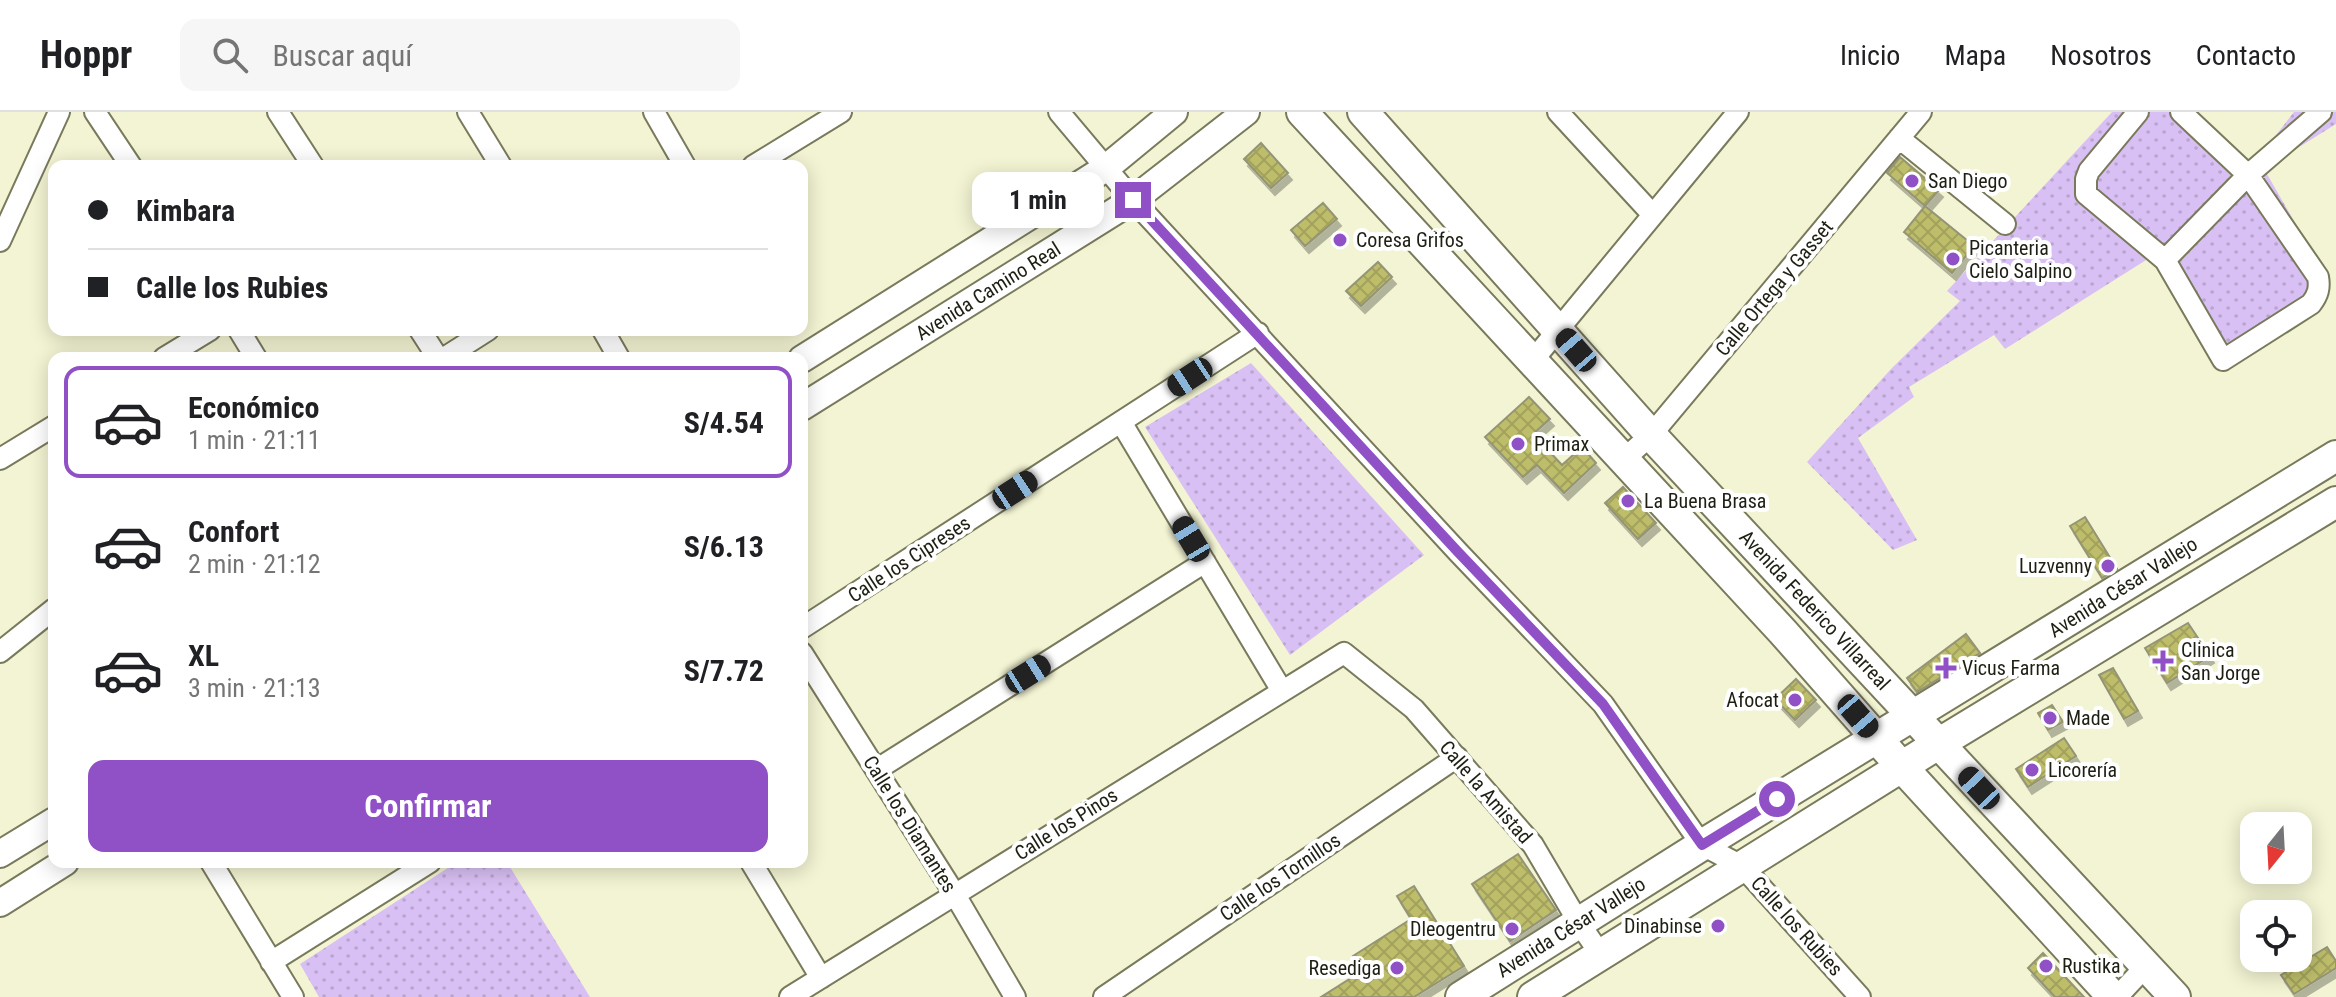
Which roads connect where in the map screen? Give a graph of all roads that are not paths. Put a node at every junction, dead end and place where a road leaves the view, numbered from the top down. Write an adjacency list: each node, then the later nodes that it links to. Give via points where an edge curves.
1 (59, 112): 29 (street)
2 (95, 112): 19 (street)
3 (278, 112): 20 (street)
4 (468, 112): 21 (street)
5 (654, 112): 22 (street)
6 (841, 112): 23 (street)
7 (1059, 112): 24 (street, Calle los Rubies)
8 (1174, 112): 24 (street, Avenida Camino Real)
9 (1246, 112): 26 (street, Avenida Camino Real)
10 (1302, 112): 38 (main road, Avenida Federico Villarreal)
11 (1363, 112): 31 (main road, Avenida Federico Villarreal)
12 (1558, 112): 27 (street)
13 (1738, 112): 27 (street)
14 (1921, 112): 18 (street, Calle Ortega y Gasset)
15 (2138, 112): 30 (street, via 2089,171 2085,187 2091,199)
16 (2181, 112): 25 (street)
17 (2321, 112): 25 (street)
18 (1899, 138): 28 (street); 42 (street, Calle Ortega y Gasset)
19 (127, 160)
20 (309, 160)
21 (497, 160)
22 (682, 160)
23 (763, 160)
24 (1106, 168): 26 (street, Calle los Rubies); 37 (street, Avenida Camino Real)
25 (2248, 175): 30 (street); 30 (street, via 2318,277 2311,304 2223,360)
26 (1133, 200): 32 (street, Calle los Rubies); 39 (street, Avenida Camino Real)
27 (1653, 215): 31 (street)
28 (2005, 224)
29 (0, 241)
30 (2165, 260)
31 (1557, 329): 38 (street); 42 (main road, Avenida Federico Villarreal)
32 (1258, 333): 40 (street, Calle los Cipreses); 65 (street, Calle los Rubies, via 1603,704)
33 (200, 336): 35 (street)
34 (478, 336): 36 (street)
35 (174, 352)
36 (451, 352)
37 (808, 355)
38 (1534, 359): 45 (main road, Avenida Federico Villarreal)
39 (808, 403)
40 (1121, 422): 49 (street); 52 (street, Calle los Cipreses)
41 (48, 430): 44 (street)
42 (1651, 435): 45 (street, Calle Ortega y Gasset); 50 (main road, Avenida Federico Villarreal)
43 (2336, 456): 47 (main road, Avenida César Vallejo)
44 (0, 459)
45 (1623, 460): 53 (main road, Avenida Federico Villarreal)
46 (2336, 502): 48 (main road, Avenida César Vallejo)
47 (2227, 522): 48 (main road); 58 (main road, Avenida César Vallejo)
48 (2257, 550): 60 (main road, Avenida César Vallejo)
49 (1205, 562): 57 (street); 63 (street)
50 (1814, 608): 53 (main road); 58 (main road, Avenida Federico Villarreal)
51 (48, 614): 54 (street)
52 (808, 624)
53 (1783, 632): 59 (main road, Avenida Federico Villarreal)
54 (1, 649)
55 (1344, 653): 57 (street, Calle los Pinos); 61 (street, Calle la Amistad, via 1414,709)
56 (808, 662): 63 (street, Calle los Diamantes)
57 (1282, 691): 72 (street, Calle los Pinos)
58 (1914, 715): 59 (main road, Avenida César Vallejo); 60 (main road, Avenida Federico Villarreal)
59 (1877, 737): 62 (main road, Avenida Federico Villarreal); 65 (main road, Avenida César Vallejo)
60 (1938, 744): 62 (main road, Avenida César Vallejo); 77 (main road, Avenida Federico Villarreal)
61 (1457, 757): 74 (street, Calle la Amistad, via 1533,845); 83 (street, Calle los Tornillos)
62 (1902, 767): 67 (main road, Avenida César Vallejo); 86 (main road, Avenida Federico Villarreal)
63 (876, 770): 72 (street, Calle los Diamantes)
64 (48, 825): 66 (street)
65 (1702, 845): 67 (street, Calle los Rubies); 74 (main road, Avenida César Vallejo)
66 (0, 854)
67 (1742, 866): 75 (main road, Avenida César Vallejo); 85 (street, Calle los Rubies)
68 (55, 868): 73 (street)
69 (215, 868): 76 (street)
70 (420, 868): 76 (street)
71 (755, 868): 78 (street)
72 (954, 893): 78 (street, Calle los Pinos); 82 (street, Calle los Diamantes)
73 (0, 903)
74 (1579, 923): 75 (street, Calle la Amistad); 79 (main road, Avenida César Vallejo)
75 (1601, 955): 84 (main road, Avenida César Vallejo)
76 (271, 962): 80 (street)
77 (2146, 966): 86 (street); 87 (main road, Avenida Federico Villarreal)
78 (821, 978): 81 (street, Calle los Pinos)
79 (1468, 995)
80 (293, 997)
81 (790, 997)
82 (1015, 997)
83 (1104, 997)
84 (1533, 997)
85 (1860, 997)
86 (2115, 997)
87 (2175, 997)

